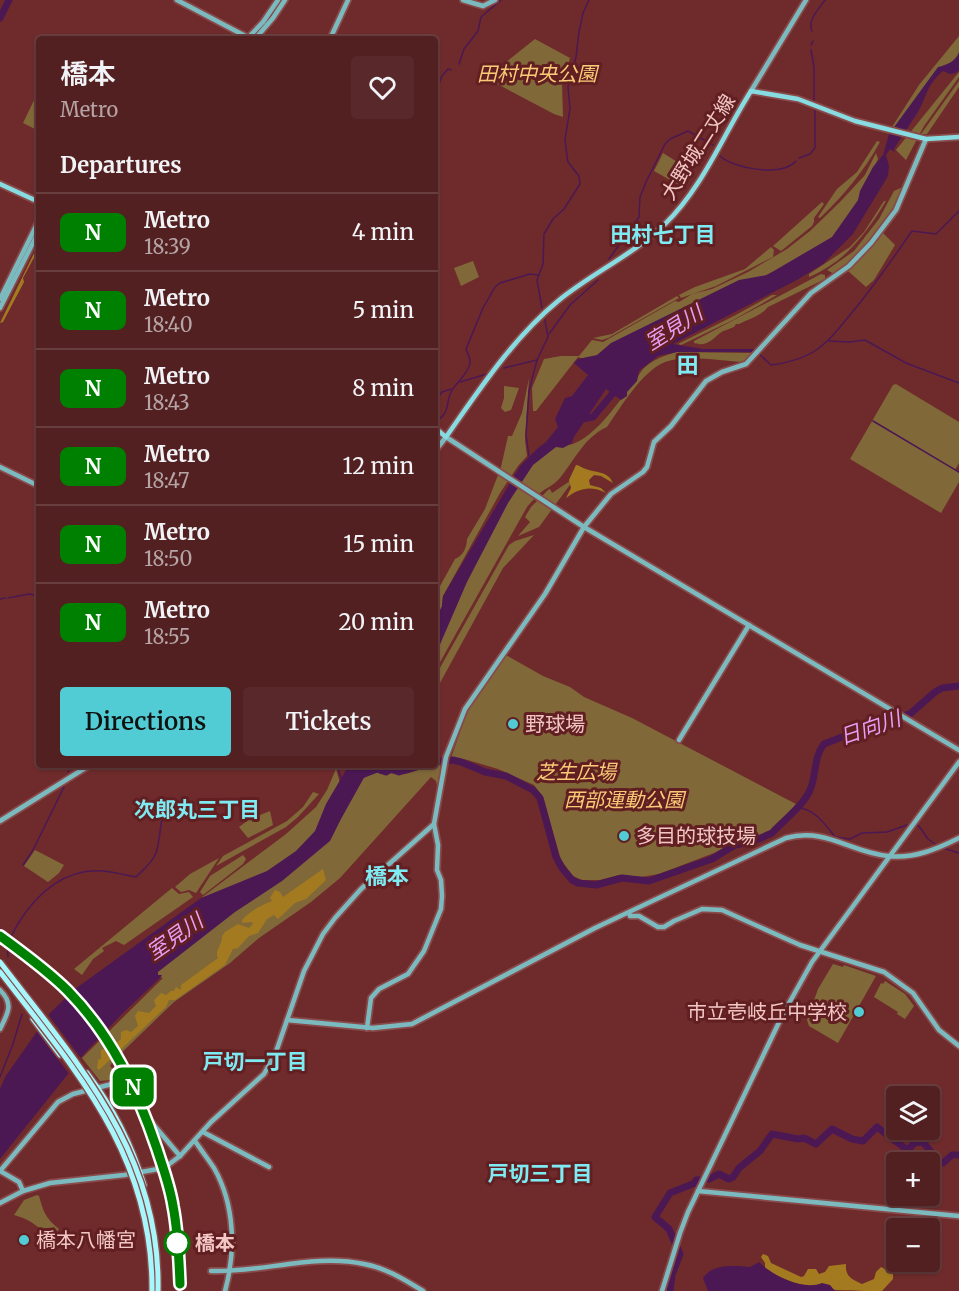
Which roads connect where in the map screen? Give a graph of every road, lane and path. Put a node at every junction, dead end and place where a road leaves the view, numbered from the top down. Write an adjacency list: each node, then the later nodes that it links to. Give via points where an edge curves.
1 (177, 0): 8 (street)
2 (278, 0): 9 (street)
3 (285, 0): 10 (street)
4 (348, 0): 11 (street)
5 (463, 0): 6 (street, via 483,6)
6 (495, 0)
7 (806, 0): 12 (street)
8 (244, 36)
9 (252, 36)
10 (253, 36)
11 (331, 36)
12 (752, 91): 14 (main road, 大野城二丈線, via 798,99 882,129); 22 (main road, 大野城二丈線, via 681,206 645,242 546,312 517,342)
13 (959, 137): 14 (main road)
14 (926, 139): 26 (street, via 896,210 880,232 849,266 812,293 746,364 706,381 654,441 643,472 611,494)
15 (0, 184): 16 (main road)
16 (36, 201)
17 (36, 226): 19 (street)
18 (36, 237): 20 (street)
19 (0, 299)
20 (0, 308)
21 (438, 430): 22 (main road)
22 (446, 437): 23 (street); 26 (street)
23 (438, 447)
24 (0, 466): 25 (street)
25 (36, 484)
26 (584, 527): 27 (street); 33 (street, via 545,594 465,709 446,757)
27 (748, 625): 28 (street); 29 (street)
28 (679, 740)
29 (959, 750)
30 (959, 762): 35 (street)
31 (85, 768): 32 (street)
32 (0, 821)
33 (434, 824): 41 (street, via 334,918 304,970); 42 (street, via 441,909 424,951 408,974 374,993)
34 (959, 838): 35 (street, via 931,851)
35 (889, 856): 36 (street, via 816,835 799,834); 37 (street)
36 (629, 913): 37 (street, via 664,927 702,909 722,910); 42 (street, via 417,1022)
37 (819, 950): 44 (street, via 884,972 913,993 939,1030); 58 (street, via 788,1004)
38 (0, 961): 45 (highway, bridge); 64 (highway, bridge, via 88,1077 129,1148 148,1206)
39 (0, 972): 47 (highway, bridge); 65 (highway, bridge, via 83,1080 123,1150 144,1216)
40 (0, 990): 43 (street, via 9,1004)
41 (287, 1020): 42 (street); 49 (street, via 264,1074)
42 (367, 1028)
43 (0, 1029)
44 (959, 1046)
45 (83, 1071): 46 (highway); 47 (highway, via 89,1084)
46 (98, 1088): 47 (street); 48 (highway, via 95,1095); 51 (highway); 52 (street, via 112,1084 121,1087)
47 (87, 1090): 48 (highway); 54 (street, via 58,1102)
48 (103, 1115): 56 (highway)
49 (203, 1132): 50 (street); 53 (street)
50 (195, 1141): 52 (street); 63 (street, via 224,1192 231,1221)
51 (127, 1142): 55 (highway); 56 (highway, via 135,1169)
52 (180, 1156): 55 (street, via 164,1168)
53 (269, 1167)
54 (0, 1171): 57 (street, via 19,1182)
55 (140, 1173): 56 (street); 60 (highway, via 136,1178); 64 (highway, via 155,1236)
56 (132, 1174): 57 (street, via 50,1183); 60 (highway)
57 (23, 1191): 59 (street)
58 (698, 1191): 61 (street); 68 (street, via 675,1246)
59 (0, 1203)
60 (142, 1210): 65 (highway)
61 (959, 1216)
62 (211, 1271): 63 (street)
63 (229, 1271): 66 (street); 67 (street, via 350,1261 384,1269)
64 (158, 1290)
65 (151, 1291)
66 (225, 1291)
67 (423, 1291)
68 (662, 1291)

